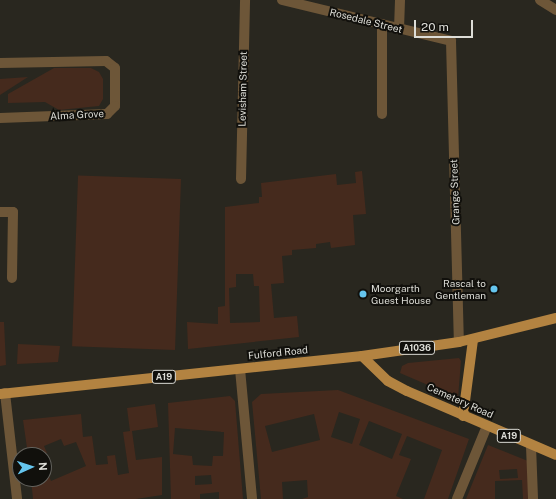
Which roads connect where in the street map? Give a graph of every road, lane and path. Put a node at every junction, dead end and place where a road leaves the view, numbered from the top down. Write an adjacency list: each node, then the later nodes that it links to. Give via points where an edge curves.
1 (245, 0): 13 (street, Levisham Street)
2 (282, 0): 5 (street, Rosedale Street)
3 (400, 0): 8 (street)
4 (540, 0): 6 (street)
5 (311, 4): 7 (street, Rosedale Street)
6 (556, 10)
7 (382, 24): 8 (street, Rosedale Street); 11 (street)
8 (399, 29): 9 (street, Rosedale Street)
9 (451, 41): 18 (street, Grange Street)
10 (0, 63): 12 (street, Alma Grove, via 106,61 115,68 115,106 107,114)
11 (382, 114)
12 (0, 118)
13 (241, 179)
14 (0, 212): 15 (street, via 13,212)
15 (12, 278)
16 (556, 318): 17 (main road, Fulford Road / A1036)
17 (472, 340): 18 (main road, Fulford Road / A1036); 22 (main road)
18 (459, 342): 19 (main road, Fulford Road / A1036)
19 (362, 356): 20 (main road, Fulford Road / A19); 22 (main road, Cemetery Road / A19, via 388,381)
20 (240, 369): 21 (main road, Fulford Road / A19); 27 (street)
21 (3, 393): 26 (street)
22 (463, 416): 23 (main road, Cemetery Road / A19)
23 (487, 426): 24 (main road, Cemetery Road / A19); 28 (street)
24 (531, 446): 25 (main road, Cemetery Road / A19); 29 (street)
25 (556, 455)
26 (17, 499)
27 (252, 499)
28 (457, 499)
29 (533, 499)

